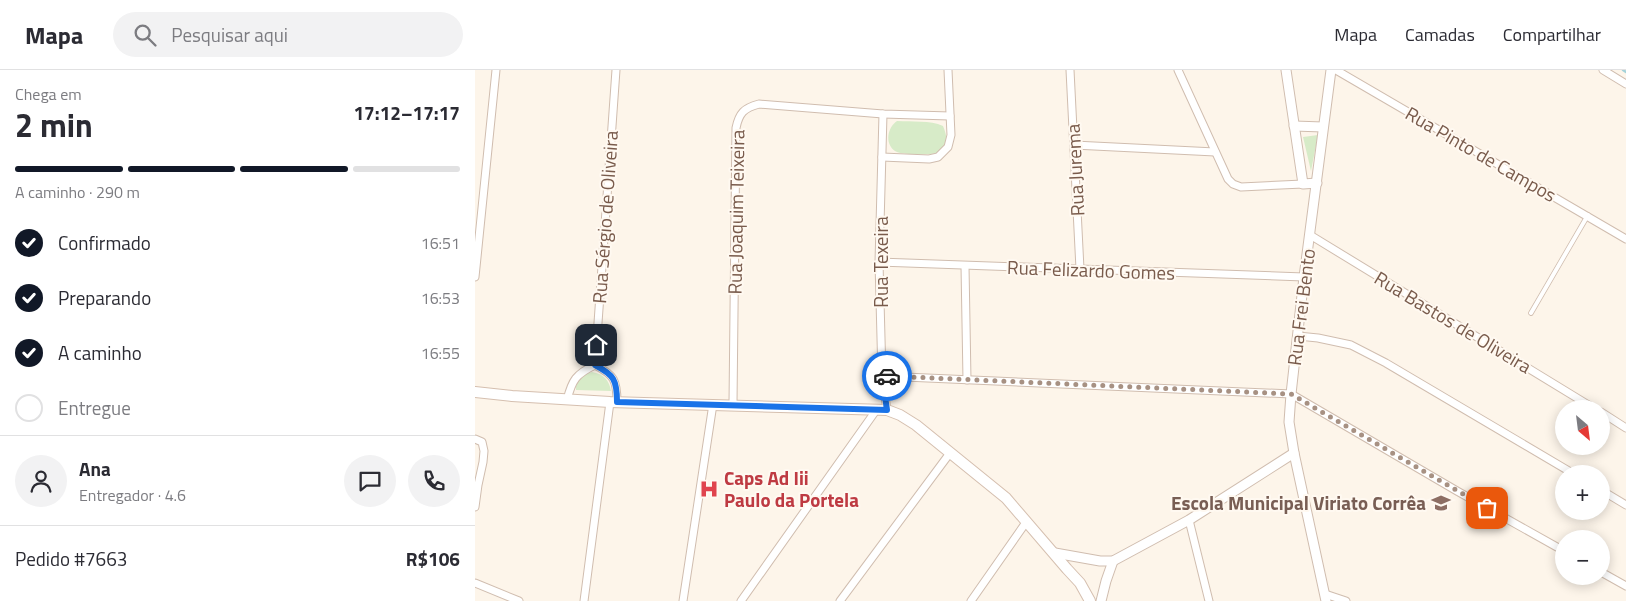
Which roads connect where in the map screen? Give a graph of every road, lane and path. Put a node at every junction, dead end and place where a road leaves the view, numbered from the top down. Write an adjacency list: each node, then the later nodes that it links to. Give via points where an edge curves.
1 (496, 70): 26 (street)
2 (616, 70): 30 (street, Rua Sérgio de Oliveira)
3 (948, 70): 12 (street)
4 (1070, 70): 15 (street, Rua Jurema)
5 (1178, 70): 16 (street)
6 (1286, 70): 13 (street)
7 (1331, 70): 14 (street, Rua Frei Bento)
8 (1337, 70): 20 (street, Rua Pinto de Campos)
9 (1603, 70): 10 (street)
10 (1626, 84)
11 (883, 114): 12 (street, Rua Joaquim Teixeira); 17 (street, Rua Texeira); 39 (street, Rua Joaquim Teixeira, via 759,104 741,112 736,128)
12 (950, 116): 17 (street, via 948,147 938,157 916,160)
13 (1294, 126): 14 (street); 18 (street)
14 (1323, 127): 19 (street, Rua Frei Bento)
15 (1074, 145): 16 (street); 25 (street, Rua Jurema)
16 (1215, 152): 18 (street, via 1228,179 1241,187)
17 (882, 157): 23 (street, Rua Texeira)
18 (1303, 184): 19 (street)
19 (1317, 184): 21 (street, Rua Frei Bento)
20 (1588, 215): 22 (street, Rua Pinto de Campos); 28 (lane)
21 (1310, 235): 27 (street, Rua Frei Bento); 36 (street, Rua Bastos de Oliveira)
22 (1626, 238)
23 (879, 262): 24 (street, Rua Felizardo Gomes); 31 (street, Rua Texeira)
24 (965, 266): 25 (street, Rua Felizardo Gomes); 32 (street)
25 (1080, 269): 27 (street, Rua Felizardo Gomes)
26 (475, 278)
27 (1304, 278): 29 (street, Rua Frei Bento)
28 (1531, 313)
29 (1298, 336): 34 (street, Rua Frei Bento); 46 (street, via 1351,345 1378,358)
30 (595, 365): 35 (street, via 573,380); 37 (street, via 608,372 617,384)
31 (882, 376): 32 (street); 40 (street, Rua Texeira)
32 (967, 380): 34 (street)
33 (475, 392): 35 (main road)
34 (1291, 394): 45 (street, Rua Frei Bento, via 1289,422); 52 (street)
35 (567, 400): 37 (main road)
36 (1580, 400)
37 (614, 402): 38 (main road); 60 (street)
38 (713, 404): 39 (main road); 61 (street)
39 (733, 404): 40 (main road)
40 (882, 410): 44 (main road, via 900,415 916,425); 62 (street)
41 (1610, 418): 42 (street)
42 (1626, 428)
43 (475, 439): 49 (street, via 482,442 484,451)
44 (950, 453): 51 (main road, via 1006,498); 63 (street)
45 (1294, 453): 50 (street); 58 (street, Rua Frei Bento)
46 (1559, 465)
47 (1610, 495): 48 (street)
48 (1626, 505)
49 (475, 507)
50 (1189, 520): 54 (street); 67 (street)
51 (1027, 521): 53 (main road); 64 (street)
52 (1555, 546)
53 (1055, 553): 54 (street, via 1100,562); 65 (main road)
54 (1113, 561): 66 (street)
55 (1610, 577): 57 (street)
56 (475, 583): 59 (street)
57 (1626, 586)
58 (1325, 597): 68 (street)
59 (519, 601)
60 (584, 601)
61 (683, 601)
62 (741, 601)
63 (840, 601)
64 (971, 601)
65 (1091, 601)
66 (1101, 601)
67 (1209, 601)
68 (1346, 601)

